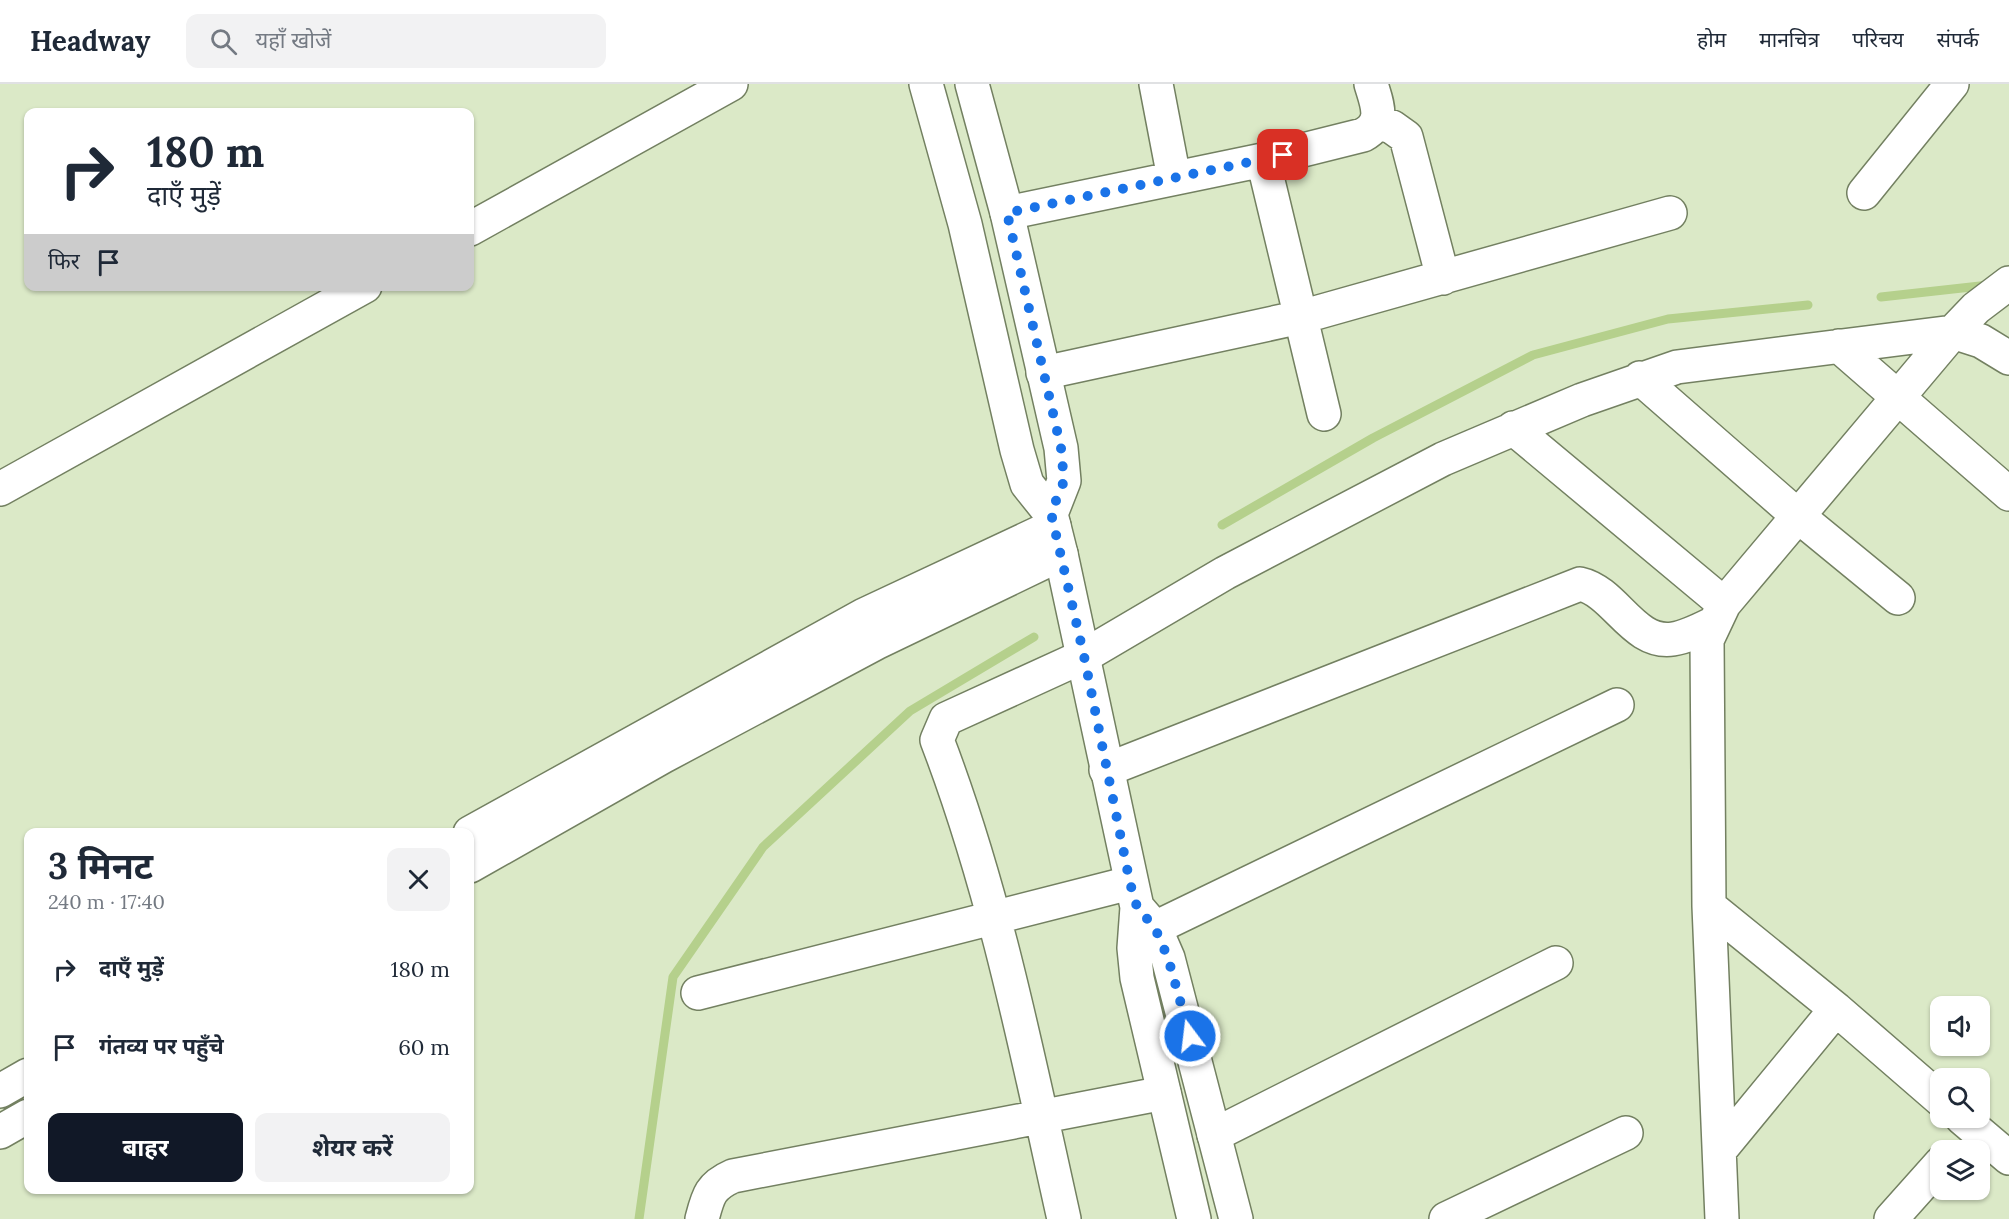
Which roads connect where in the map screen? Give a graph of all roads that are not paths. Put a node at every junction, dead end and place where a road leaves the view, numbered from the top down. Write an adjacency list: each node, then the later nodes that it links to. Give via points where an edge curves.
1 (731, 84): 13 (street)
2 (926, 84): 29 (street, via 965,224 1017,450 1027,484)
3 (972, 84): 11 (street)
4 (1156, 84): 9 (street)
5 (1371, 84): 7 (street, via 1379,111)
6 (1952, 84): 10 (street)
7 (1377, 122): 8 (street, via 1363,135); 14 (street, via 1406,137)
8 (1263, 160): 9 (street); 17 (street)
9 (1174, 178): 11 (street)
10 (1864, 193)
11 (1007, 213): 21 (street)
12 (1670, 213): 14 (street)
13 (474, 227)
14 (1443, 278): 17 (street)
15 (2002, 287): 18 (street)
16 (356, 291): 26 (street)
17 (1302, 317): 21 (street); 24 (street)
18 (1953, 332): 19 (street); 20 (street, via 1981,341); 23 (street)
19 (1839, 346): 22 (street, via 1677,367); 23 (street)
20 (2009, 358)
21 (1043, 373): 29 (street, via 1061,448 1064,481)
22 (1640, 378): 25 (street); 28 (street)
23 (1899, 397): 27 (street); 28 (street)
24 (1324, 414)
25 (1514, 428): 31 (street); 32 (street, via 1443,459 1225,573)
26 (0, 489)
27 (2009, 494)
28 (1798, 516): 30 (street); 31 (street)
29 (1055, 531): 32 (street); 35 (street, via 864,615); 36 (street, via 876,643)
30 (1898, 598)
31 (1718, 614): 34 (street, via 1682,638 1659,639 1636,626 1599,591 1580,584); 38 (street, via 1707,640)
32 (1084, 656): 34 (street); 39 (street, via 958,712 940,728 938,740 959,795)
33 (1617, 705): 37 (street)
34 (1106, 770): 37 (street)
35 (474, 831)
36 (474, 864)
37 (1141, 906): 39 (street); 46 (street, via 1134,948 1137,978); 52 (street, via 1168,958)
38 (1709, 906): 42 (street); 53 (street)
39 (993, 918): 41 (street); 47 (street)
40 (1556, 963): 52 (street)
41 (698, 993)
42 (1836, 1009): 44 (street); 53 (street)
43 (24, 1077): 45 (street)
44 (1930, 1090)
45 (0, 1091)
46 (1164, 1093): 47 (street); 58 (street)
47 (1041, 1117): 56 (street, via 733,1176 718,1182); 57 (street)
48 (24, 1118): 49 (street)
49 (0, 1132)
50 (1962, 1132): 54 (street)
51 (1626, 1133): 60 (street)
52 (1214, 1135): 59 (street)
53 (1720, 1150): 61 (street)
54 (2009, 1158)
55 (1930, 1176): 62 (street)
56 (702, 1219)
57 (1064, 1219)
58 (1194, 1219)
59 (1236, 1219)
60 (1446, 1219)
61 (1722, 1219)
62 (1892, 1219)

